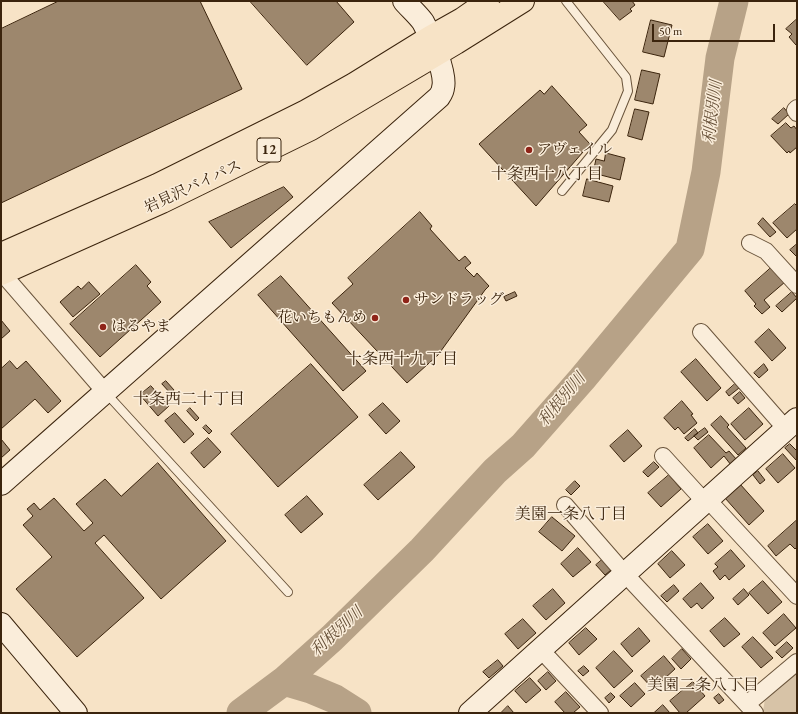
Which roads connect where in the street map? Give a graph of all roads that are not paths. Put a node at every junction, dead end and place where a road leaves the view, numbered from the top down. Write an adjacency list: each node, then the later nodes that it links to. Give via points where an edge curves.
1 (404, 1): 5 (street, via 422,21)
2 (488, 1): 5 (highway, 岩見沢バイパス / 12, via 462,19)
3 (523, 1): 5 (highway, 岩見沢バイパス / 12)
4 (566, 1): 8 (lane, via 626,77 628,91 612,130)
5 (434, 46): 10 (highway, 岩見沢バイパス / 12, via 304,132 162,202); 13 (street, via 444,88 434,104 273,243)
6 (797, 108): 7 (street)
7 (797, 112)
8 (562, 191)
9 (750, 243): 11 (street, via 766,251)
10 (1, 268): 13 (street)
11 (797, 284)
12 (701, 332): 14 (street)
13 (106, 393): 16 (street); 20 (lane)
14 (791, 424): 17 (street)
15 (663, 456): 17 (street)
16 (1, 484)
17 (706, 501): 19 (street); 21 (street)
18 (565, 505): 19 (street)
19 (625, 574): 23 (street); 25 (street)
20 (288, 592)
21 (797, 596)
22 (1, 624): 26 (street)
23 (541, 650): 27 (street); 28 (street)
24 (797, 662): 25 (street)
25 (751, 709)
26 (76, 713)
27 (470, 713)
28 (600, 713)

